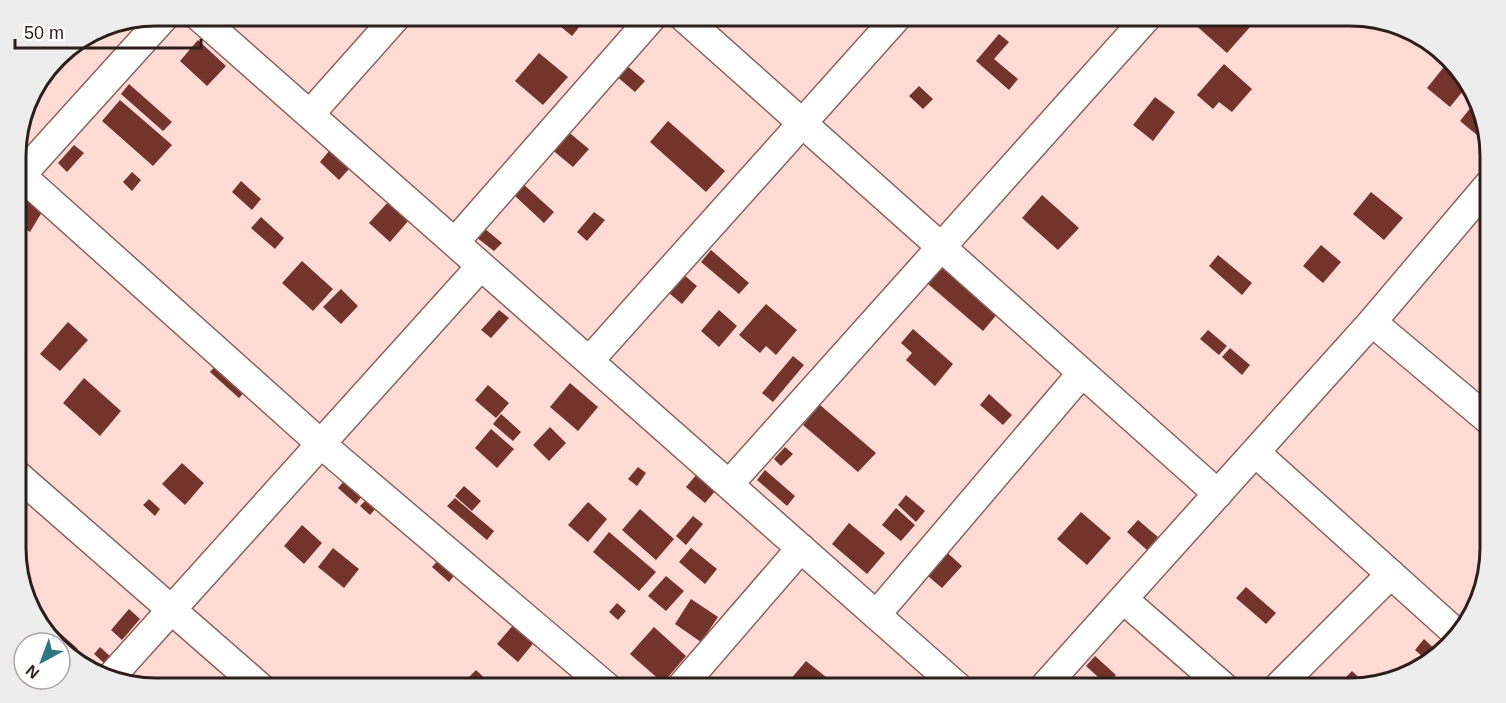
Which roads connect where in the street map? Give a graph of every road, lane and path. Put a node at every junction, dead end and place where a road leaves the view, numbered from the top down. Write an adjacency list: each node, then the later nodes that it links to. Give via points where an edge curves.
1 (156, 26): 10 (street)
2 (210, 26): 8 (street)
3 (388, 26): 8 (street)
4 (644, 26): 13 (street)
5 (693, 26): 9 (street)
6 (889, 26): 9 (street)
7 (1139, 26): 14 (street)
8 (310, 114): 13 (street)
9 (802, 123): 14 (street); 17 (street)
10 (26, 166)
11 (26, 184): 20 (street)
12 (1480, 195): 16 (street)
13 (455, 242): 15 (street)
14 (941, 247): 18 (street); 23 (street)
15 (481, 266): 17 (street); 20 (street)
16 (1372, 322): 19 (street); 21 (street)
17 (589, 361): 23 (street)
18 (1082, 373): 24 (street); 29 (street)
19 (1480, 413)
20 (321, 444): 28 (street); 37 (street)
21 (1255, 452): 24 (street); 26 (street)
22 (26, 483): 28 (street)
23 (729, 484): 25 (street)
24 (1218, 494): 27 (street)
25 (801, 548): 29 (street); 38 (street)
26 (1391, 574): 30 (street); 35 (street)
27 (1123, 599): 33 (street); 34 (street)
28 (171, 610): 31 (street); 36 (street)
29 (876, 615): 32 (street)
30 (1452, 629)
31 (116, 671)
32 (947, 677)
33 (1053, 677)
34 (1213, 677)
35 (1288, 677)
36 (249, 678)
37 (596, 678)
38 (689, 678)

